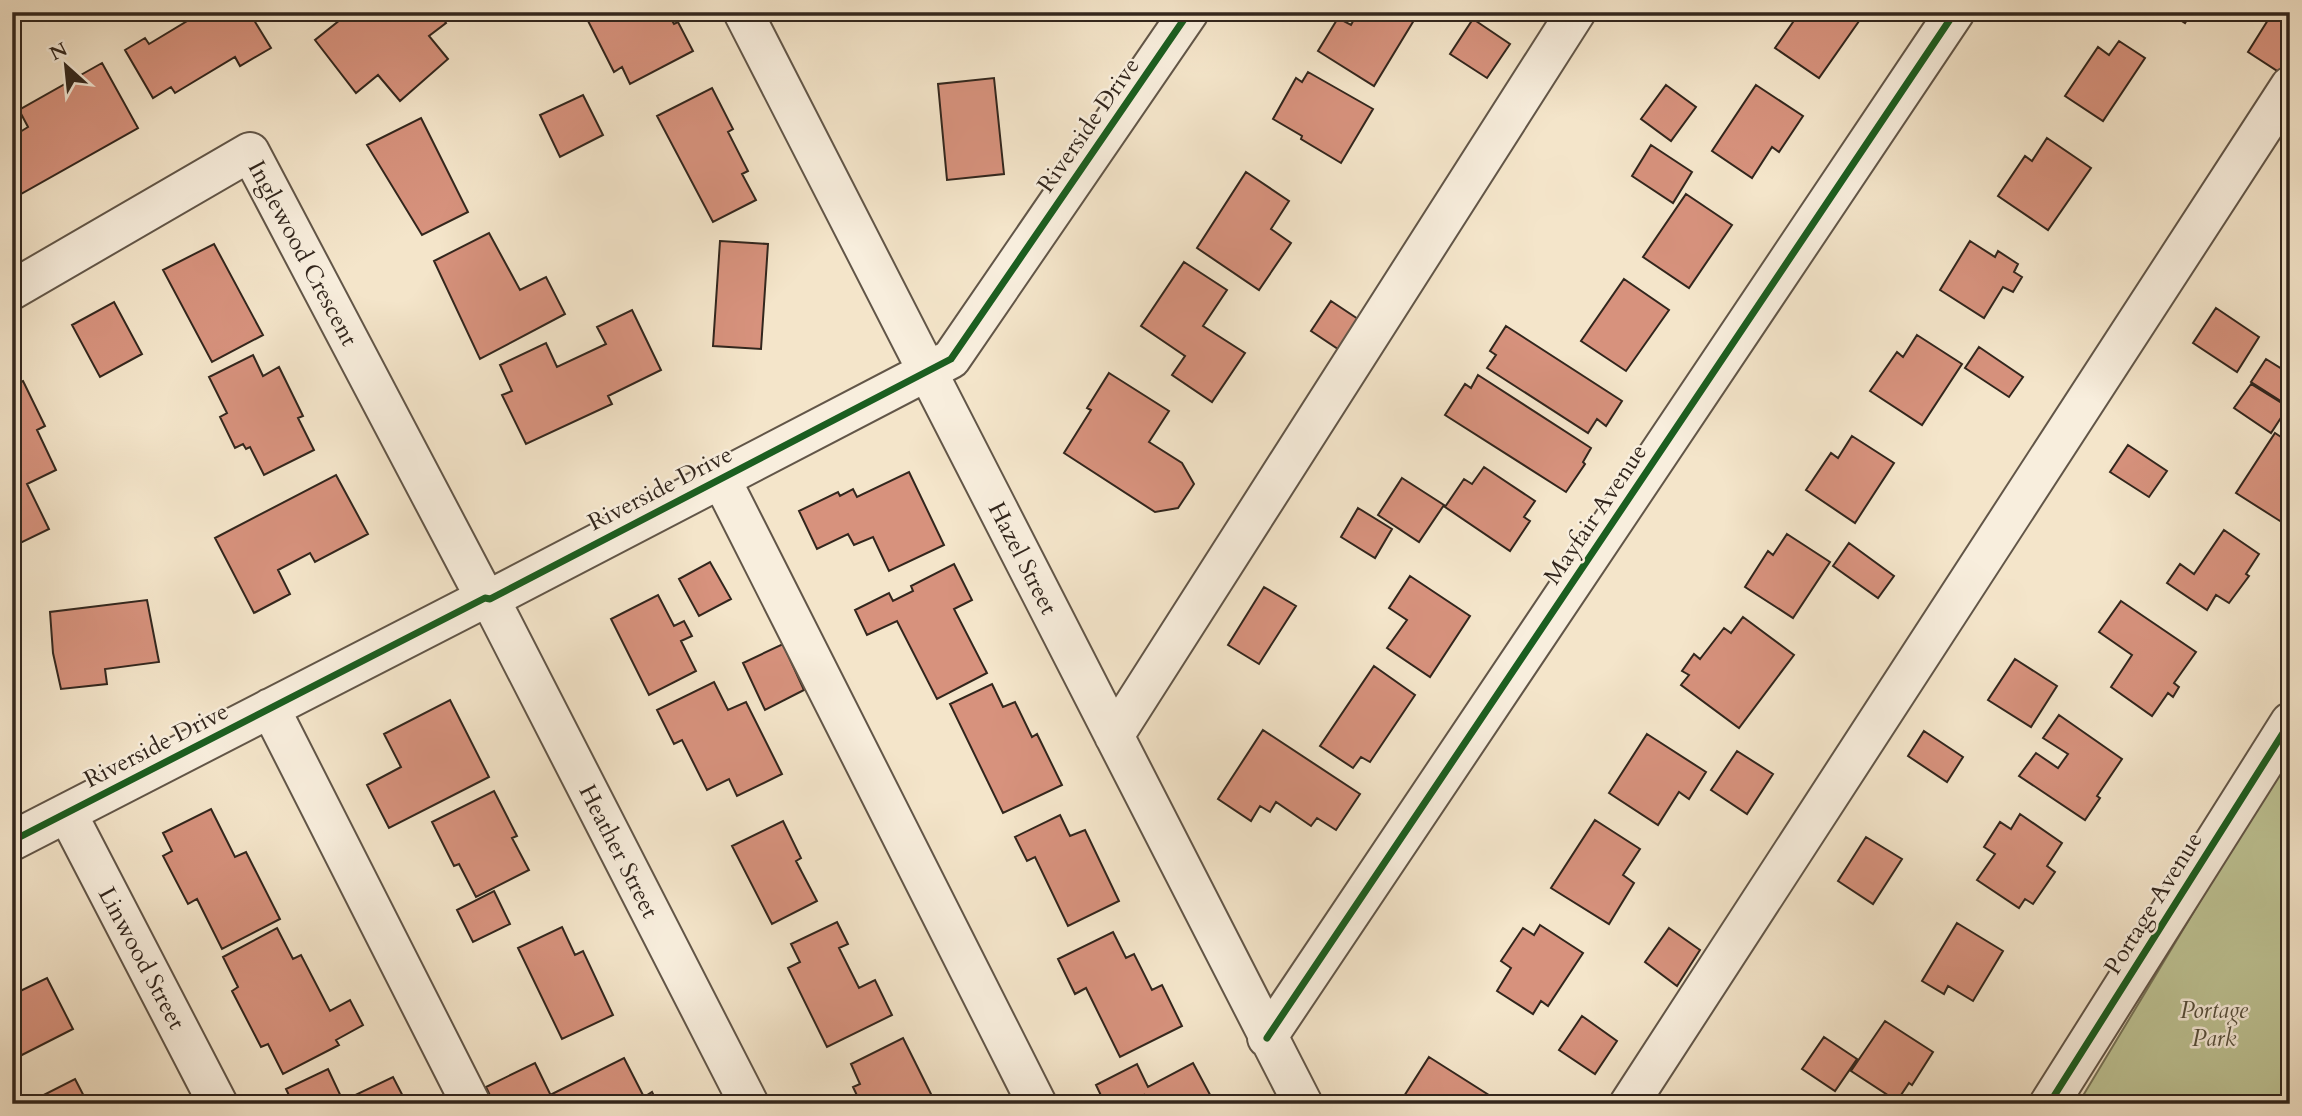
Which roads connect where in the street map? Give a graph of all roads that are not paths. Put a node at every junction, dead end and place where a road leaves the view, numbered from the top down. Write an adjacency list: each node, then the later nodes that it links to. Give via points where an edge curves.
1 (743, 12): 7 (street, Hazel Street)
2 (1189, 12): 7 (street, Riverside Drive, via 951,359)
3 (1577, 12): 12 (street)
4 (1955, 12): 15 (street, Mayfair Avenue)
5 (2290, 86): 21 (street)
6 (12, 290): 9 (street, Inglewood Crescent, via 250,152)
7 (928, 372): 8 (street, Riverside Drive); 12 (street, Hazel Street)
8 (721, 479): 9 (street, Riverside Drive); 19 (street)
9 (488, 598): 10 (street, Riverside Drive); 18 (street, Heather Street)
10 (270, 708): 13 (street, Riverside Drive); 17 (street)
11 (2290, 722): 22 (street, Portage Avenue)
12 (1114, 736): 15 (street, Hazel Street)
13 (66, 813): 14 (street, Riverside Drive); 16 (street, Linwood Street)
14 (14, 836)
15 (1267, 1038): 20 (street, Hazel Street)
16 (218, 1104)
17 (471, 1104)
18 (749, 1104)
19 (1037, 1104)
20 (1303, 1104)
21 (1629, 1104)
22 (2049, 1104)

